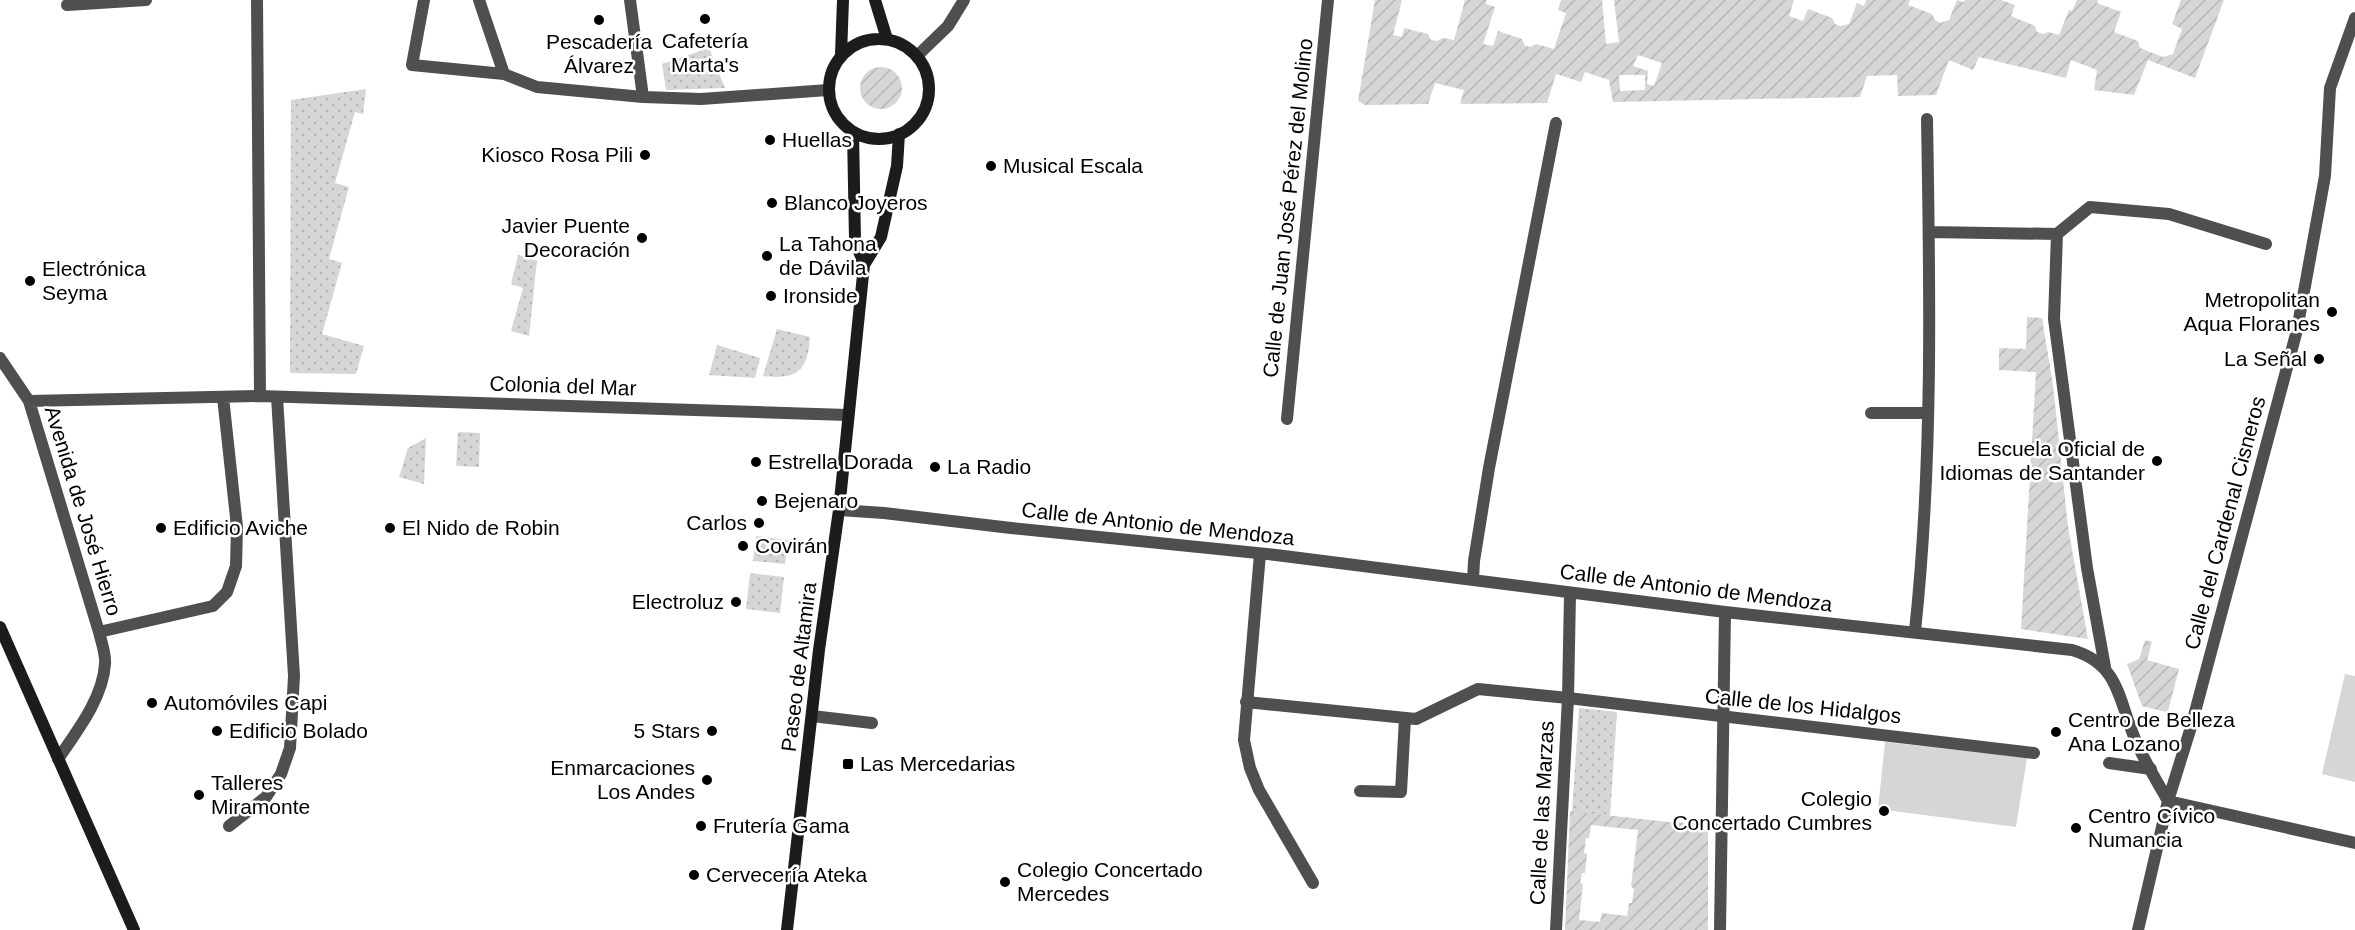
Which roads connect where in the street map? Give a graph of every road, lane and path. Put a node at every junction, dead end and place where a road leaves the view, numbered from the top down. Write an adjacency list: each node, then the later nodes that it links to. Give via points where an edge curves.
1 (146, 0): 10 (street)
2 (258, 0): 27 (street)
3 (424, 0): 15 (street, via 411,65)
4 (479, 0): 15 (street)
5 (630, 0): 17 (street)
6 (843, 0): 13 (main road)
7 (875, 0): 12 (main road)
8 (964, 0): 14 (street, via 948,26)
9 (1328, 0): 34 (street, Calle de Juan José Pérez del Molino)
10 (67, 4)
11 (2355, 18): 55 (street, Calle del Cardenal Cisneros, via 2330,88 2325,176 2297,330)
12 (887, 39): 13 (main road, via 870,39); 14 (main road)
13 (841, 55): 16 (main road)
14 (917, 56): 21 (main road, via 927,77 927,99 918,120)
15 (504, 74): 17 (street, via 537,87)
16 (828, 90): 17 (street, via 700,99); 20 (main road, via 835,114)
17 (643, 97)
18 (1927, 119): 22 (street)
19 (1556, 123): 37 (street, via 1491,457)
20 (853, 132): 21 (main road, via 884,139); 25 (main road, Paseo de Altamira, via 855,240)
21 (899, 134): 25 (main road, Paseo de Altamira, via 897,166 881,237)
22 (1929, 232): 23 (street); 32 (street)
23 (2057, 234): 24 (street, via 2090,207 2169,214); 43 (street, via 2054,319 2087,568)
24 (2265, 244)
25 (864, 265): 33 (main road, Paseo de Altamira)
26 (0, 358): 30 (street, Avenida de José Hierro)
27 (260, 396): 28 (street, Avenida de José Hierro); 29 (street, Avenida de José Hierro)
28 (223, 397): 30 (street, Avenida de José Hierro); 41 (street, Avenida de José Hierro, via 237,527 236,566 227,592 213,606)
29 (278, 397): 33 (street, Colonia del Mar); 56 (street, via 294,676 290,748 281,774 266,797)
30 (29, 401): 41 (street, Avenida de José Hierro)
31 (1871, 413): 32 (street)
32 (1927, 413): 42 (street, via 1923,555)
33 (847, 416): 35 (main road, Paseo de Altamira)
34 (1287, 420)
35 (839, 510): 36 (street, Calle de Antonio de Mendoza); 46 (main road, Paseo de Altamira)
36 (1260, 554): 37 (street, Calle de Antonio de Mendoza); 45 (street)
37 (1473, 580): 38 (street, Calle de Antonio de Mendoza)
38 (1570, 594): 39 (street, Calle de Antonio de Mendoza); 44 (street, Calle de las Marzas)
39 (1725, 612): 42 (street, Calle de Antonio de Mendoza); 48 (street)
40 (0, 627): 51 (main road)
41 (99, 632): 51 (street, Avenida de José Hierro, via 106,662 100,686 84,720)
42 (1915, 632): 43 (street, Calle de Antonio de Mendoza, via 2072,650)
43 (2105, 667): 53 (street)
44 (1568, 698): 47 (street, Calle de las Marzas, via 1478,689 1416,718); 48 (street, Calle de los Hidalgos); 61 (street, Calle de las Marzas)
45 (1246, 702): 47 (street, Calle de las Marzas); 58 (street, via 1244,740 1250,768)
46 (812, 716): 49 (street); 60 (main road, Paseo de Altamira)
47 (1405, 718): 54 (street, via 1401,792)
48 (1724, 718): 50 (street, Calle de los Hidalgos); 62 (street)
49 (872, 723)
50 (2034, 753)
51 (58, 759): 59 (main road)
52 (2109, 763): 53 (street)
53 (2151, 769): 55 (street)
54 (1360, 791)
55 (2168, 801): 57 (street); 63 (street, Calle del Cardenal Cisneros)
56 (229, 826)
57 (2355, 843)
58 (1313, 883)
59 (134, 930)
60 (787, 930)
61 (1556, 930)
62 (1720, 930)
63 (2138, 930)

